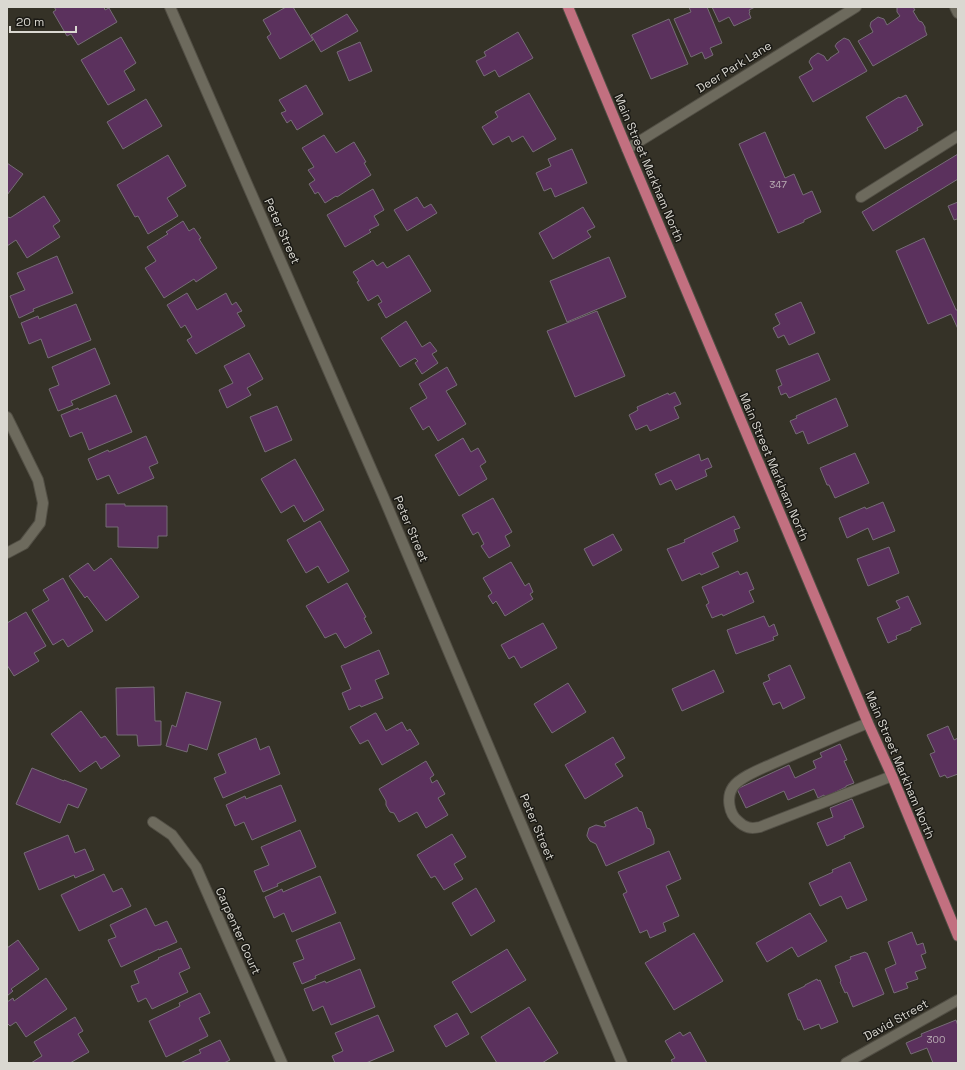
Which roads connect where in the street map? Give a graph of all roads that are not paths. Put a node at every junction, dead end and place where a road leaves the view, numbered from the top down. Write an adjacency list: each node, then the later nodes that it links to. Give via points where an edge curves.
1 (170, 7): 17 (street, Peter Street, via 383,496)
2 (568, 7): 7 (main road, Main Street Markham North)
3 (856, 7): 7 (street, Deer Park Lane)
4 (955, 7): 5 (street)
5 (958, 13)
6 (958, 136): 8 (street)
7 (627, 150): 11 (main road, Main Street Markham North)
8 (861, 197)
9 (7, 417): 10 (street, via 38,480 43,503 40,523 24,544)
10 (7, 553)
11 (868, 723): 12 (main road, Main Street Markham North); 12 (street, via 741,780 733,788 729,798 730,809 736,820 744,826 760,827)
12 (892, 776): 14 (main road, Main Street Markham North)
13 (153, 822): 16 (street, Carpenter Court, via 172,835 196,867)
14 (958, 936)
15 (958, 1000): 18 (street, David Street)
16 (282, 1063)
17 (622, 1063)
18 (846, 1063)

